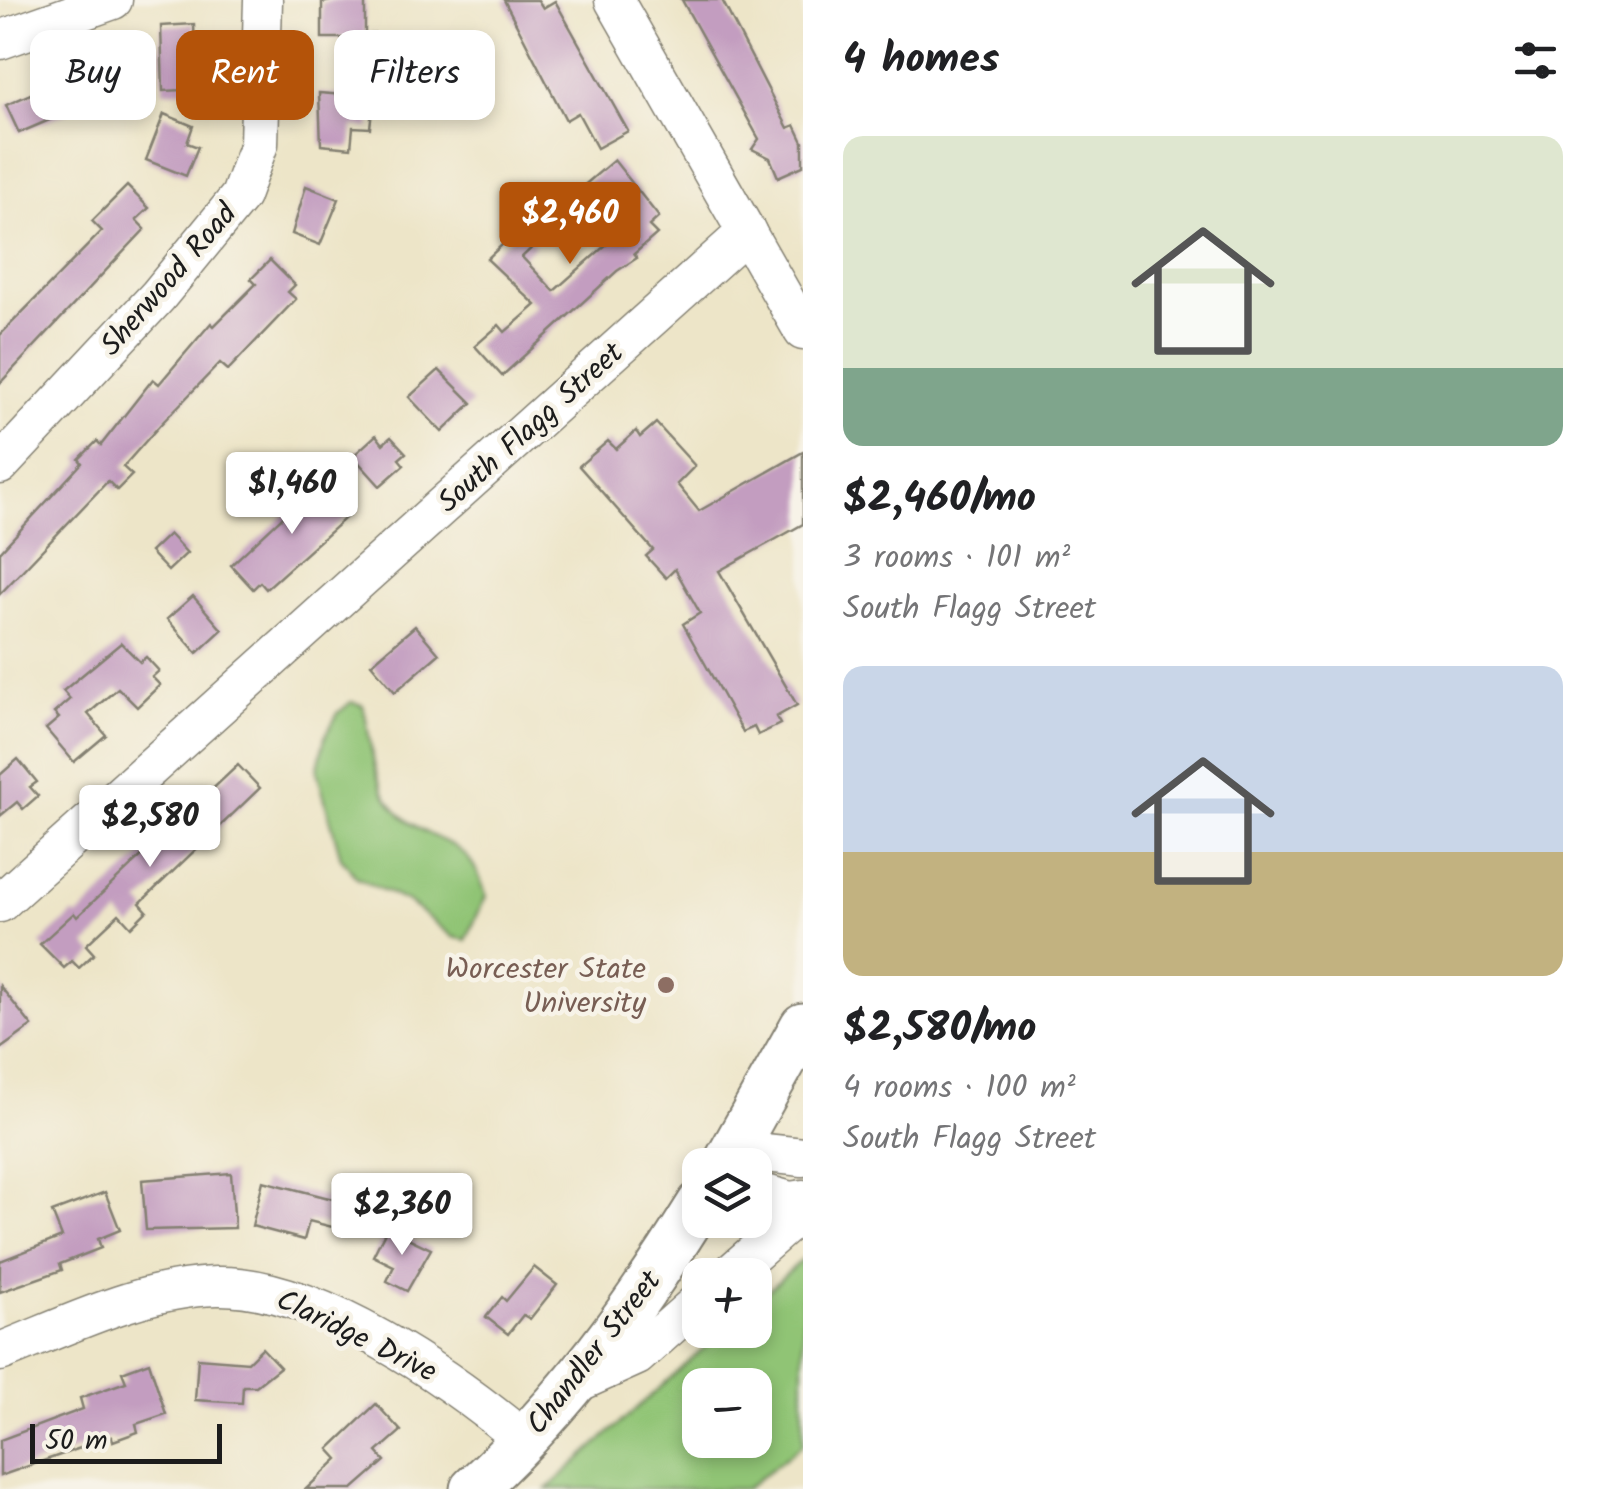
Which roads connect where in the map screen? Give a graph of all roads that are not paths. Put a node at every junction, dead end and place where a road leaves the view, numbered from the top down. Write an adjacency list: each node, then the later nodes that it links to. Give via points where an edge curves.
1 (113, 0): 4 (street)
2 (263, 0): 7 (street, Sherwood Road, via 260,144 240,196 158,296)
3 (614, 0): 5 (street)
4 (0, 40)
5 (747, 232): 6 (street); 8 (street, South Flagg Street)
6 (803, 330)
7 (0, 465)
8 (0, 903)
9 (803, 1026): 10 (main road)
10 (736, 1148)
11 (772, 1156): 12 (street)
12 (803, 1156)
13 (772, 1196): 14 (street)
14 (803, 1199)
15 (803, 1210): 17 (street)
16 (682, 1233): 20 (main road, Chandler Street, via 640,1302)
17 (748, 1258)
18 (682, 1316): 20 (street, via 637,1356)
19 (0, 1352): 21 (street, Claridge Drive, via 169,1292 264,1290 442,1374)
20 (575, 1384): 21 (main road, Chandler Street)
21 (524, 1440): 22 (main road, Chandler Street)
22 (473, 1489)

